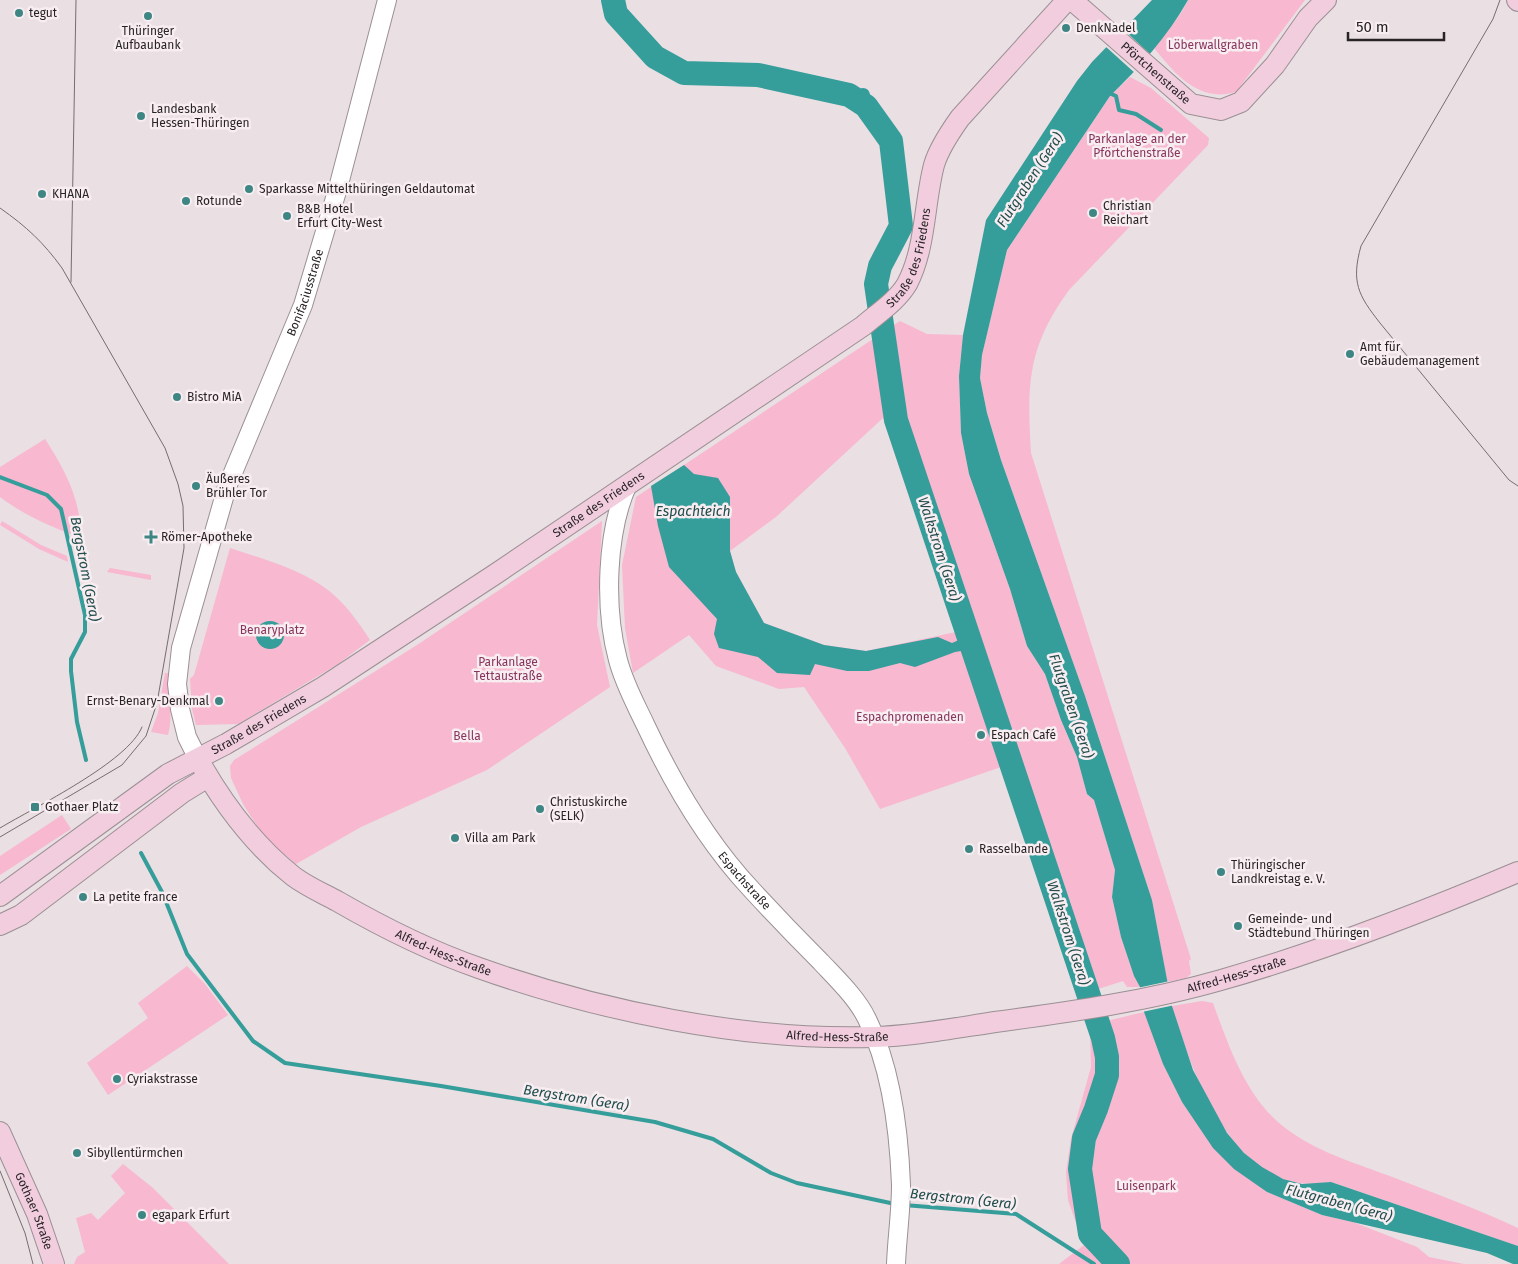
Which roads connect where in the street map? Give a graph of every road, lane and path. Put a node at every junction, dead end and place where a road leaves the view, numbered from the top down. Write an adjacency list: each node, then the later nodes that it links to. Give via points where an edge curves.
1 (388, 0): 7 (street, Bonifaciusstraße, via 303,305 232,474 181,648 177,684 187,738)
2 (1067, 0): 5 (main road, Straße des Friedens, via 960,118 947,137 935,163 917,256 907,284 893,300 811,362)
3 (1072, 0): 4 (main road, Pförtchenstraße, via 1192,104 1221,110 1241,102)
4 (1326, 0)
5 (628, 484): 6 (main road, Straße des Friedens, via 323,688); 12 (street, Espachstraße, via 619,504 610,579 613,629 627,685 663,762 711,840 750,888 846,989 867,1018)
6 (222, 746): 7 (main road, Straße des Friedens); 8 (main road)
7 (198, 759): 8 (main road); 10 (main road, Straße des Friedens, via 168,774)
8 (208, 777): 11 (main road, via 182,793 21,915); 12 (main road, Alfred-Hess-Straße, via 254,839 294,877 445,956 577,999 691,1023 794,1035)
9 (1518, 872): 12 (main road, Alfred-Hess-Straße, via 1365,935 1219,981 1080,1011)
10 (0, 896)
11 (0, 925)
12 (874, 1037): 15 (street, Espachstraße, via 891,1091 901,1186)
13 (0, 1132): 14 (main road, Gothaer Straße, via 37,1214)
14 (54, 1264)
15 (896, 1264)

